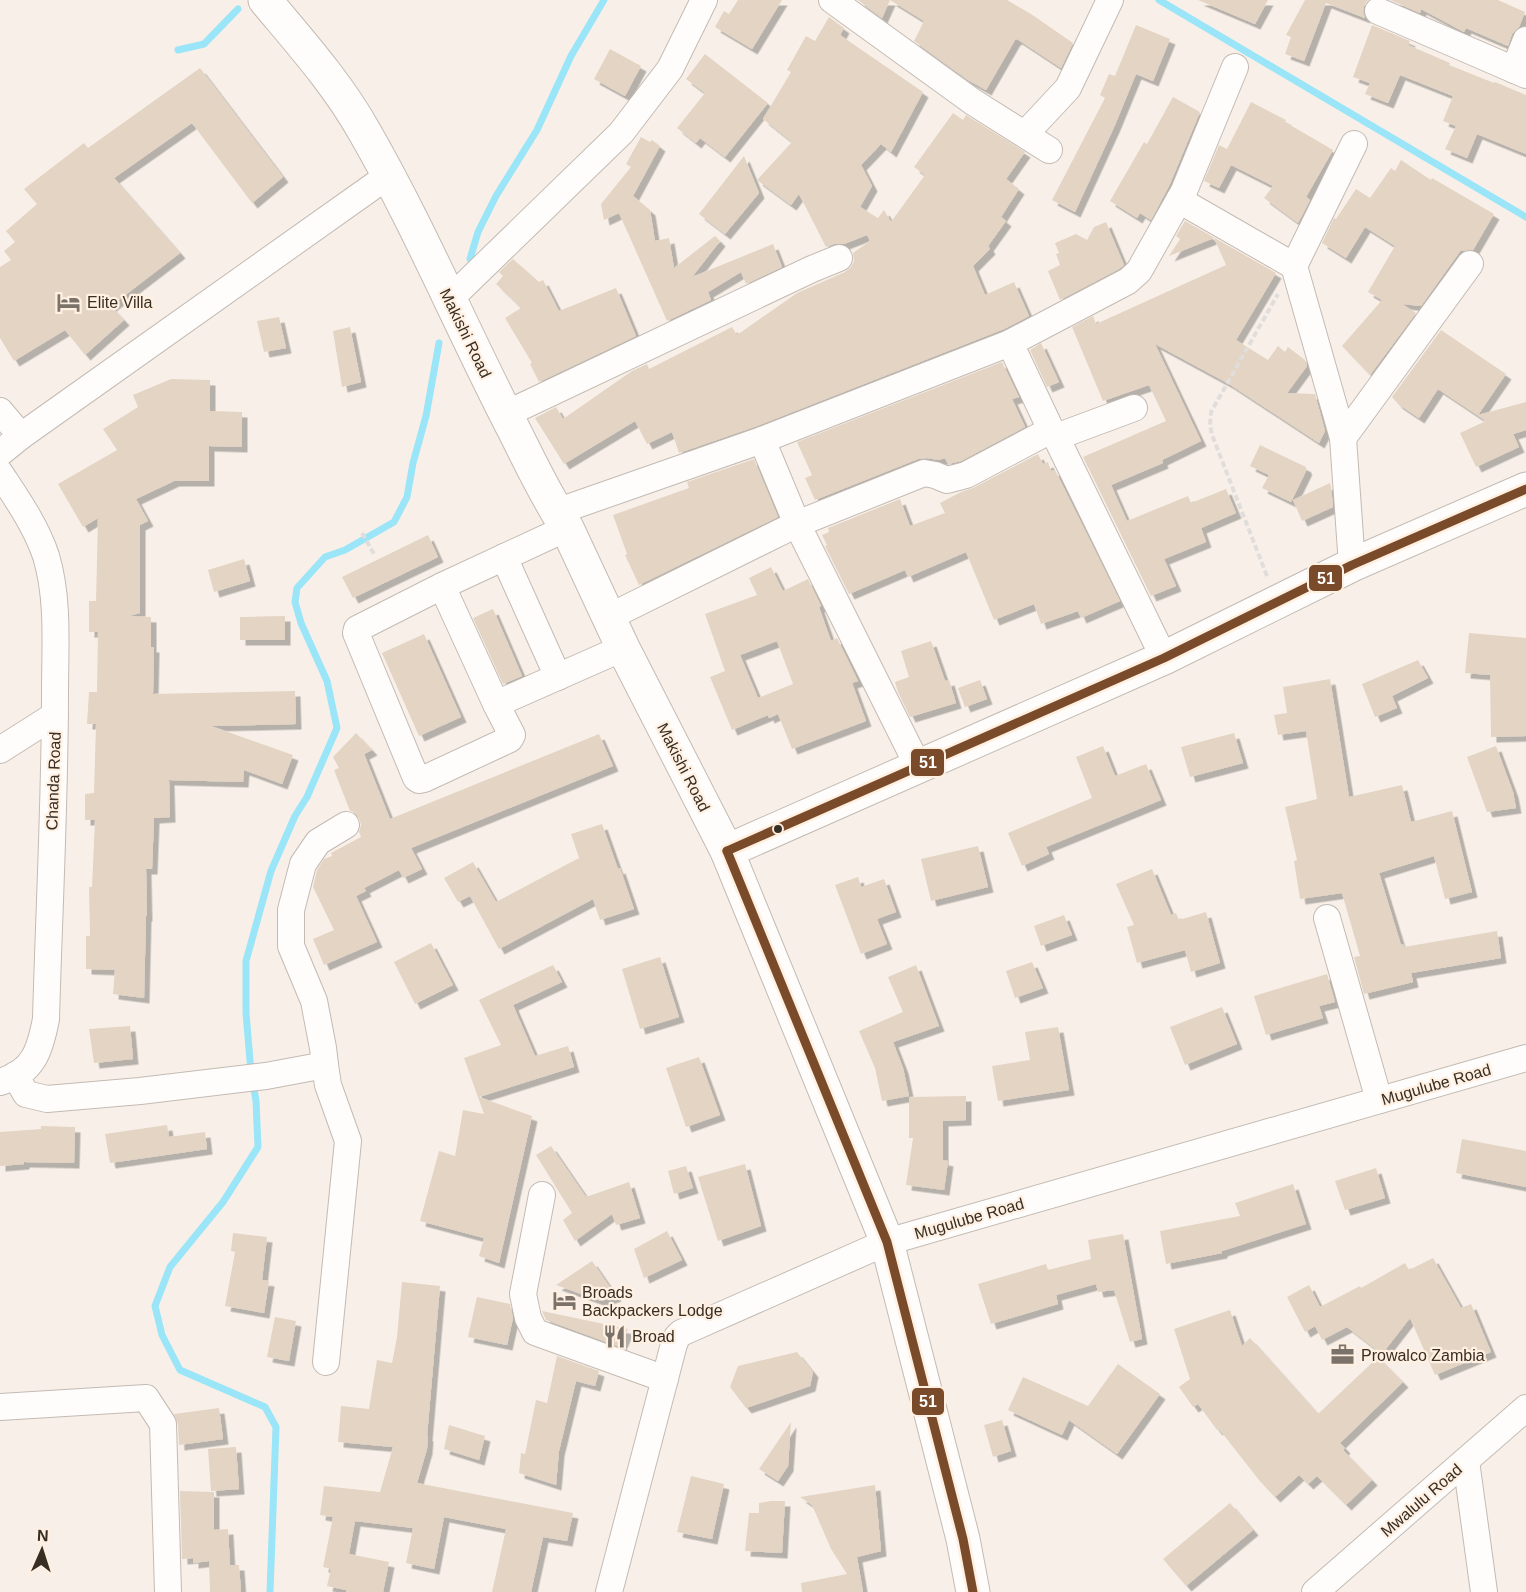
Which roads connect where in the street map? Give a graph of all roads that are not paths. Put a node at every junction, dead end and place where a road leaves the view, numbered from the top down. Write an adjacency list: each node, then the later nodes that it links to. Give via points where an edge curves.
1 (266, 0): 12 (main road, Makishi Road, via 322,68 364,129)
2 (704, 0): 17 (street, via 670,69 621,133)
3 (832, 0): 9 (street, via 973,102)
4 (1110, 0): 9 (street, via 1068,88)
5 (1378, 11): 8 (street)
6 (1526, 40): 8 (street)
7 (1234, 67): 13 (street)
8 (1520, 72)
9 (1025, 134): 11 (street)
10 (1354, 144): 16 (street)
11 (1049, 150)
12 (389, 175): 17 (main road, Makishi Road); 23 (street)
13 (1179, 200): 16 (street); 18 (street, via 1138,271 1128,281)
14 (839, 258): 21 (street)
15 (1470, 264): 24 (street)
16 (1294, 266): 24 (street)
17 (450, 299): 21 (main road, Makishi Road)
18 (1011, 343): 22 (street); 25 (street)
19 (1134, 408): 22 (street)
20 (0, 411): 23 (street)
21 (506, 414): 29 (main road, Makishi Road)
22 (1053, 433): 30 (street, via 966,475 947,480 924,473); 36 (street)
23 (21, 436): 26 (street)
24 (1343, 438): 32 (street)
25 (762, 440): 29 (street); 30 (street)
26 (0, 453)
27 (0, 473): 39 (street, Chanda Road, via 37,536 50,573 55,615)
28 (1526, 489): 32 (main road)
29 (561, 520): 31 (street); 34 (main road, Makishi Road)
30 (797, 524): 34 (street); 41 (street)
31 (504, 557): 33 (street); 37 (street)
32 (1352, 565): 36 (main road)
33 (442, 586): 38 (street); 38 (street, via 357,631 416,778 424,779 510,739 512,735)
34 (609, 617): 35 (main road, Makishi Road)
35 (623, 648): 37 (street); 43 (main road, Makishi Road)
36 (1164, 658): 41 (main road)
37 (558, 677): 38 (street)
38 (496, 704)
39 (55, 715): 40 (street); 47 (street, Chanda Road, via 46,1019 38,1053 30,1065)
40 (0, 750)
41 (919, 768): 43 (main road)
42 (346, 825): 46 (street, via 318,842 303,864 291,910 291,946 314,1001)
43 (727, 851): 50 (main road, Makishi Road)
44 (1327, 918): 48 (street)
45 (1526, 1058): 48 (street, Mugulube Road)
46 (325, 1065): 47 (street, via 140,1091 47,1098 26,1094); 51 (street, via 328,1086 348,1141)
47 (8, 1078)
48 (1379, 1100): 50 (street, Mugulube Road)
49 (542, 1196): 52 (street, via 524,1294 535,1332)
50 (887, 1242): 52 (street, Mugulube Road, via 681,1333 676,1337); 58 (main road, Makishi Road)
51 (326, 1362)
52 (665, 1379): 57 (street, Mugulube Road)
53 (0, 1407): 56 (street, via 146,1398 163,1424)
54 (1526, 1408): 55 (street, Mwalulu Road)
55 (1466, 1461): 59 (street, Mwalulu Road); 60 (street)
56 (168, 1592)
57 (609, 1592)
58 (973, 1592)
59 (1315, 1592)
60 (1484, 1592)

